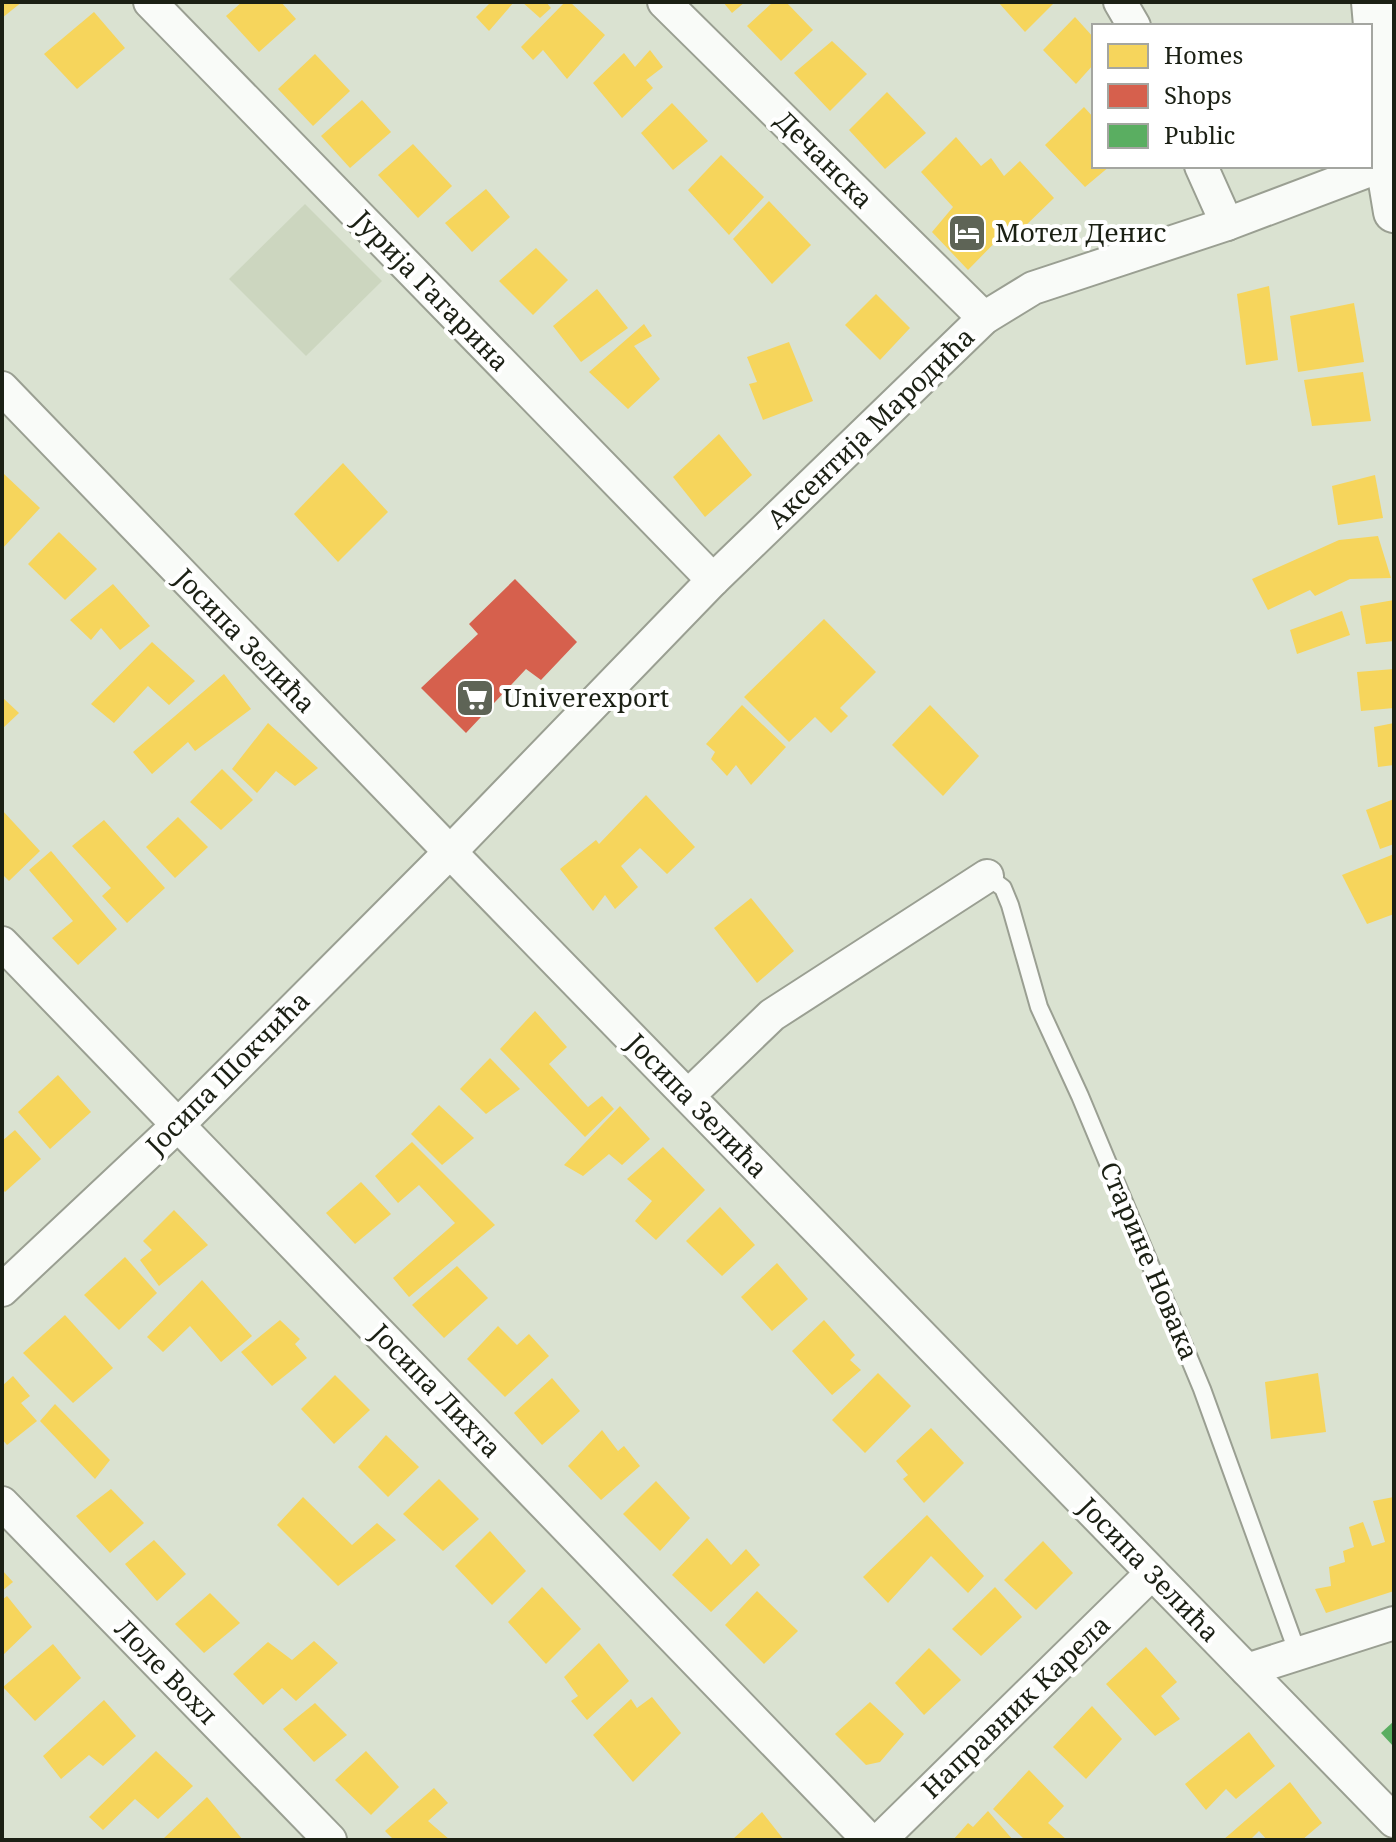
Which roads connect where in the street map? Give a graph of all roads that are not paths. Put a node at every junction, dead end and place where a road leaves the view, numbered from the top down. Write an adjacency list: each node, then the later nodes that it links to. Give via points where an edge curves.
1 (150, 2): 12 (street, Јурија Гагарина)
2 (664, 2): 10 (street, Дечанска)
3 (1120, 2): 5 (street)
4 (1372, 2): 6 (street)
5 (1133, 24)
6 (1390, 163): 8 (street); 9 (street, Аксентија Мародића)
7 (1202, 168): 9 (street)
8 (1394, 212)
9 (1227, 224): 10 (street, Аксентија Мародића, via 1033,288)
10 (984, 318): 12 (street, Аксентија Мародића)
11 (2, 388): 13 (street, Јосипа Зелића)
12 (713, 580): 13 (street, Аксентија Мародића)
13 (450, 852): 16 (street, Јосипа Зелића); 17 (street, Јосипа Шокчића)
14 (987, 876): 16 (street, via 772,1015); 22 (lane, Старине Новака, via 1003,888 1010,905 1039,1007 1202,1389)
15 (2, 943): 17 (street, Јосипа Лихта)
16 (688, 1096): 20 (street, Јосипа Зелића)
17 (179, 1124): 18 (street, Јосипа Шокчића); 26 (street, Јосипа Лихта)
18 (2, 1290)
19 (2, 1503): 25 (street, Лоле Вохл)
20 (1152, 1573): 23 (street, Јосипа Зелића); 27 (street, Направник Карела)
21 (1394, 1623): 22 (street)
22 (1298, 1654): 23 (street)
23 (1247, 1670): 24 (street, Јосипа Зелића)
24 (1394, 1821)
25 (330, 1840)
26 (869, 1840)
27 (880, 1840)

